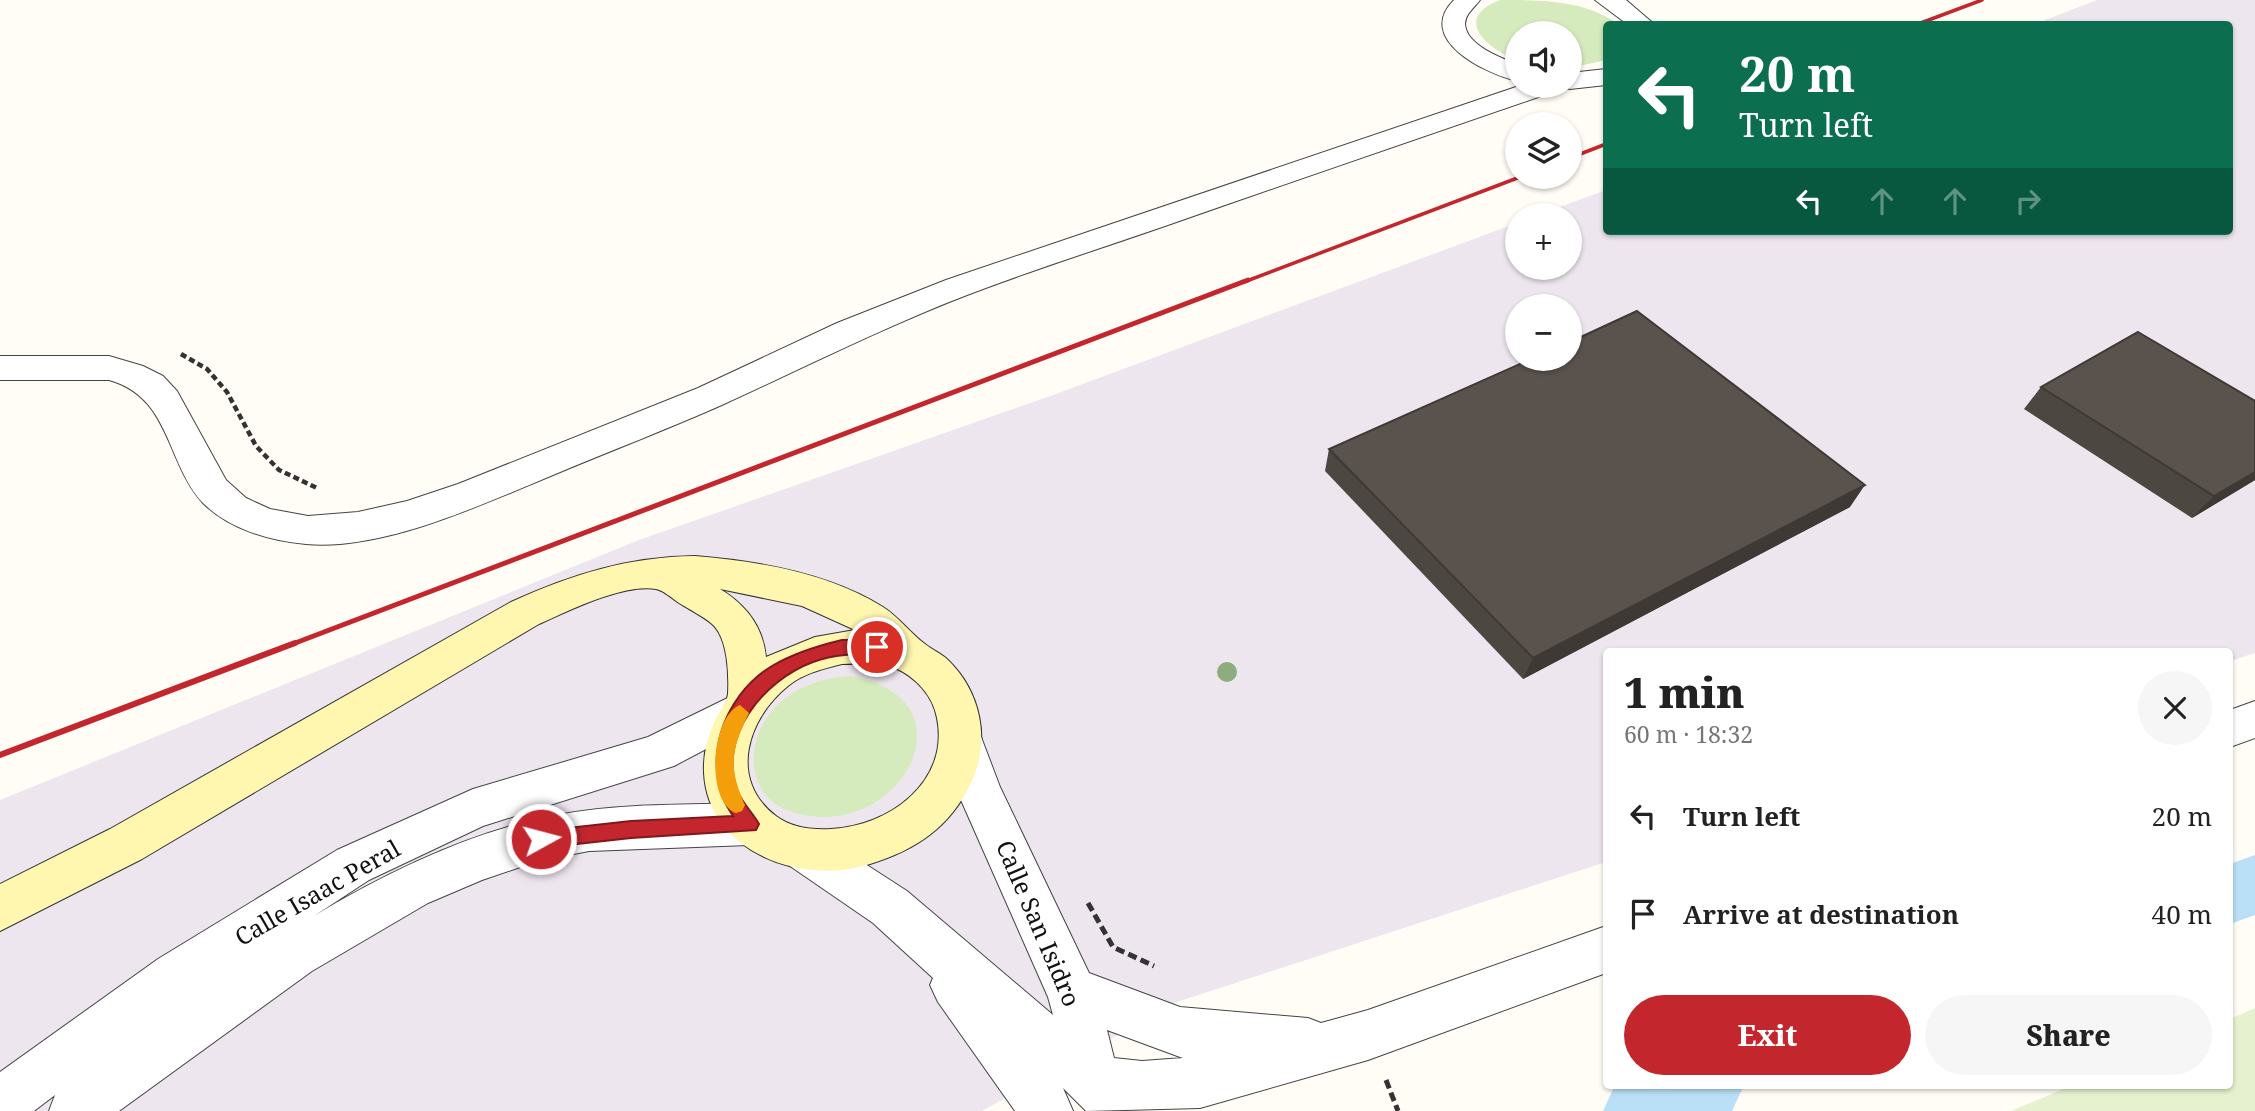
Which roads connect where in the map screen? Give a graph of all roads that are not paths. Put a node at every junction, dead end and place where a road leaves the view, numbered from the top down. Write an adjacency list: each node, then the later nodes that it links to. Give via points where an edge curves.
1 (1606, 0): 4 (street)
2 (1654, 0): 5 (street)
3 (1463, 1): 6 (street, via 1454,16 1454,30)
4 (1637, 21)
5 (1641, 21)
6 (1478, 57): 7 (street); 11 (street, via 1474,80 1465,95)
7 (1505, 68)
8 (1603, 77): 9 (street)
9 (1582, 80)
10 (1508, 98): 11 (street)
11 (1439, 121): 12 (street, via 957,287 471,494 410,515 358,526 308,530 264,522 233,508 214,490 165,400 151,384 109,368)
12 (66, 367): 13 (street); 14 (street)
13 (0, 368)
14 (0, 386)
15 (662, 572): 16 (street, via 724,571 817,595 877,624); 17 (street, via 728,614 744,642); 23 (street, via 582,587 526,612 126,844)
16 (909, 655): 17 (street, via 877,647 842,646 807,656 775,673); 20 (street, via 933,670 950,690 961,715)
17 (746, 703): 21 (street, via 730,729 723,762 729,796); 30 (street, Calle Isaac Peral, via 659,753 473,809 353,865 175,976)
18 (2255, 719): 19 (street)
19 (2233, 728)
20 (963, 742): 22 (street, via 952,777 928,810 893,836 850,849); 26 (street, Calle San Isidro, via 979,791)
21 (749, 824): 22 (street, via 775,841); 31 (street, Calle Isaac Peral, via 631,829 541,839 476,859 398,894 296,951)
22 (806, 851): 24 (street)
23 (0, 908)
24 (912, 927): 28 (street); 32 (street)
25 (1603, 951): 27 (street)
26 (1072, 992): 27 (street, via 1180,1032); 28 (street, Calle San Isidro)
27 (1331, 1045): 29 (street)
28 (1107, 1096): 29 (street, via 1142,1087)
29 (1192, 1097)
30 (0, 1104)
31 (75, 1111)
32 (1047, 1111)

